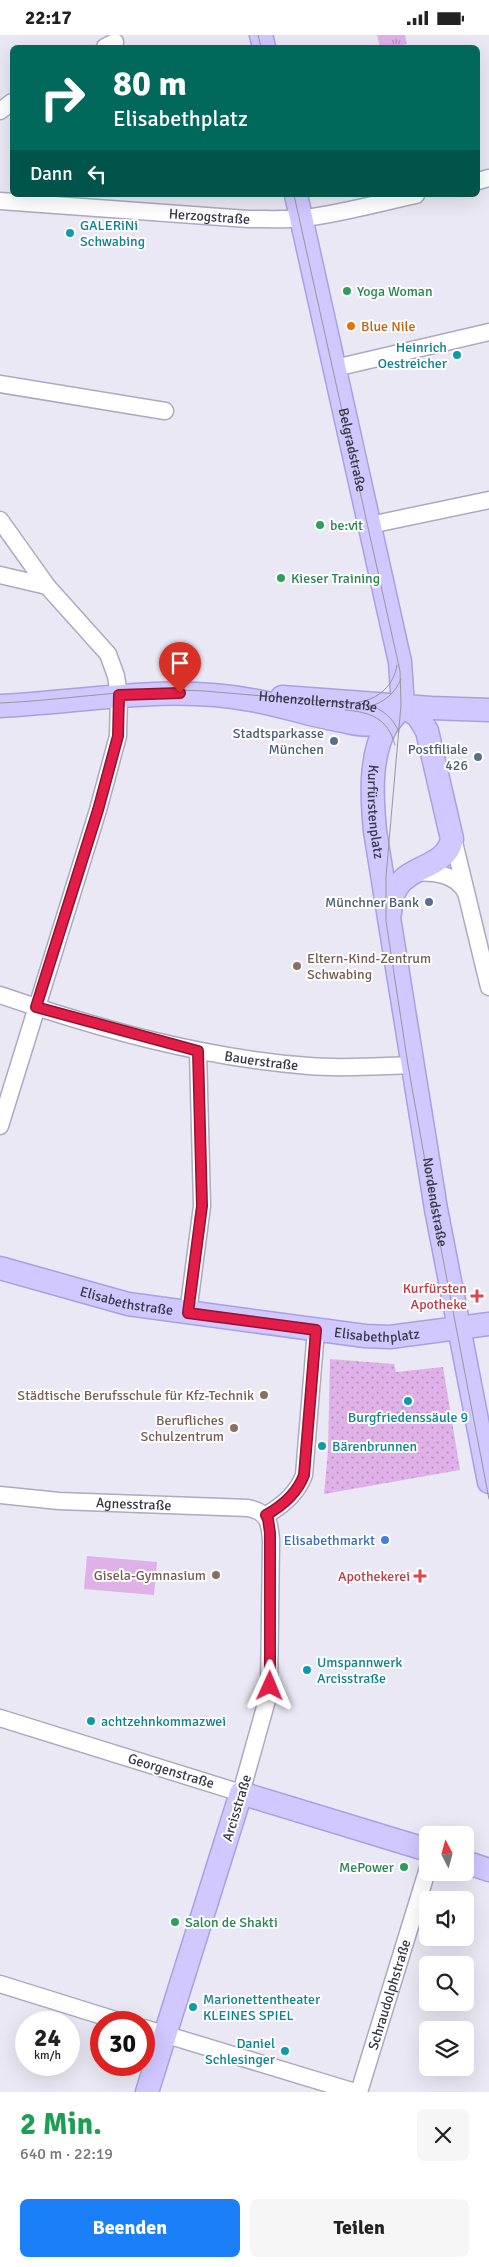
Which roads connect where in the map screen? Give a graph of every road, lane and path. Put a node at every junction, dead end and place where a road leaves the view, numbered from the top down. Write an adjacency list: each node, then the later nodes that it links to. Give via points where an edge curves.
1 (297, 197): 4 (main road, Belgradstraße)
2 (407, 197): 4 (street, Herzogstraße)
3 (0, 201): 4 (street, Herzogstraße, via 248,219)
4 (302, 218): 6 (main road, Belgradstraße)
5 (489, 332): 6 (street)
6 (335, 368): 11 (main road, Belgradstraße)
7 (0, 383): 8 (street)
8 (165, 411)
9 (489, 500): 11 (street)
10 (0, 520): 13 (street)
11 (370, 525): 16 (main road, Belgradstraße, via 401,666)
12 (0, 575): 13 (street)
13 (48, 586): 14 (street, via 108,653)
14 (119, 695): 15 (main road, Hohenzollernstraße, via 180,693); 17 (main road, Hohenzollernstraße); 28 (street, via 118,736)
15 (233, 697): 16 (main road, Hohenzollernstraße, via 287,697); 19 (main road, Hohenzollernstraße)
16 (403, 706): 18 (main road, Hohenzollernstraße); 19 (main road, Hohenzollernstraße, via 381,721); 20 (main road, Kurfürstenplatz, via 386,727); 21 (main road, via 418,716 427,731)
17 (0, 707)
18 (489, 710)
19 (360, 724): 20 (main road, Hohenzollernstraße, via 371,730)
20 (380, 742): 22 (main road, Kurfürstenplatz, via 374,783)
21 (452, 831): 23 (main road, via 452,843 445,855); 24 (street)
22 (377, 849): 23 (main road, via 396,871); 25 (main road, Kurfürstenplatz)
23 (411, 874): 24 (street, via 446,876 460,883); 25 (main road, via 395,891)
24 (466, 893): 26 (street)
25 (389, 919): 30 (main road, Nordendstraße)
26 (488, 978)
27 (0, 995): 28 (street, Bauerstraße)
28 (36, 1007): 29 (street, Bauerstraße); 31 (street)
29 (198, 1051): 30 (street, Bauerstraße, via 311,1066); 33 (street, via 202,1206)
30 (412, 1065): 35 (main road, Nordendstraße)
31 (0, 1126)
32 (0, 1268): 33 (main road, Elisabethstraße, via 128,1304)
33 (188, 1313): 36 (main road, Elisabethstraße)
34 (489, 1324): 35 (main road, Elisabethplatz)
35 (459, 1329): 36 (main road, Elisabethplatz, via 390,1337); 37 (main road, Nordendstraße)
36 (316, 1330): 39 (street, Elisabethplatz, via 304,1475 292,1495)
37 (489, 1482)
38 (0, 1495): 39 (street, Agnesstraße, via 59,1501 248,1508)
39 (266, 1515): 41 (street, Arcisstraße, via 270,1533 270,1686)
40 (0, 1718): 41 (street, Georgenstraße)
41 (242, 1793): 42 (main road, Georgenstraße); 49 (main road, Arcisstraße)
42 (419, 1847)
43 (474, 1865): 44 (main road)
44 (489, 1869)
45 (424, 1881): 52 (street, Schraudolphstraße)
46 (0, 1984): 47 (street)
47 (90, 2012)
48 (155, 2032): 49 (street)
49 (165, 2036): 50 (main road, Arcisstraße); 51 (street)
50 (147, 2092)
51 (355, 2092)
52 (359, 2092)

